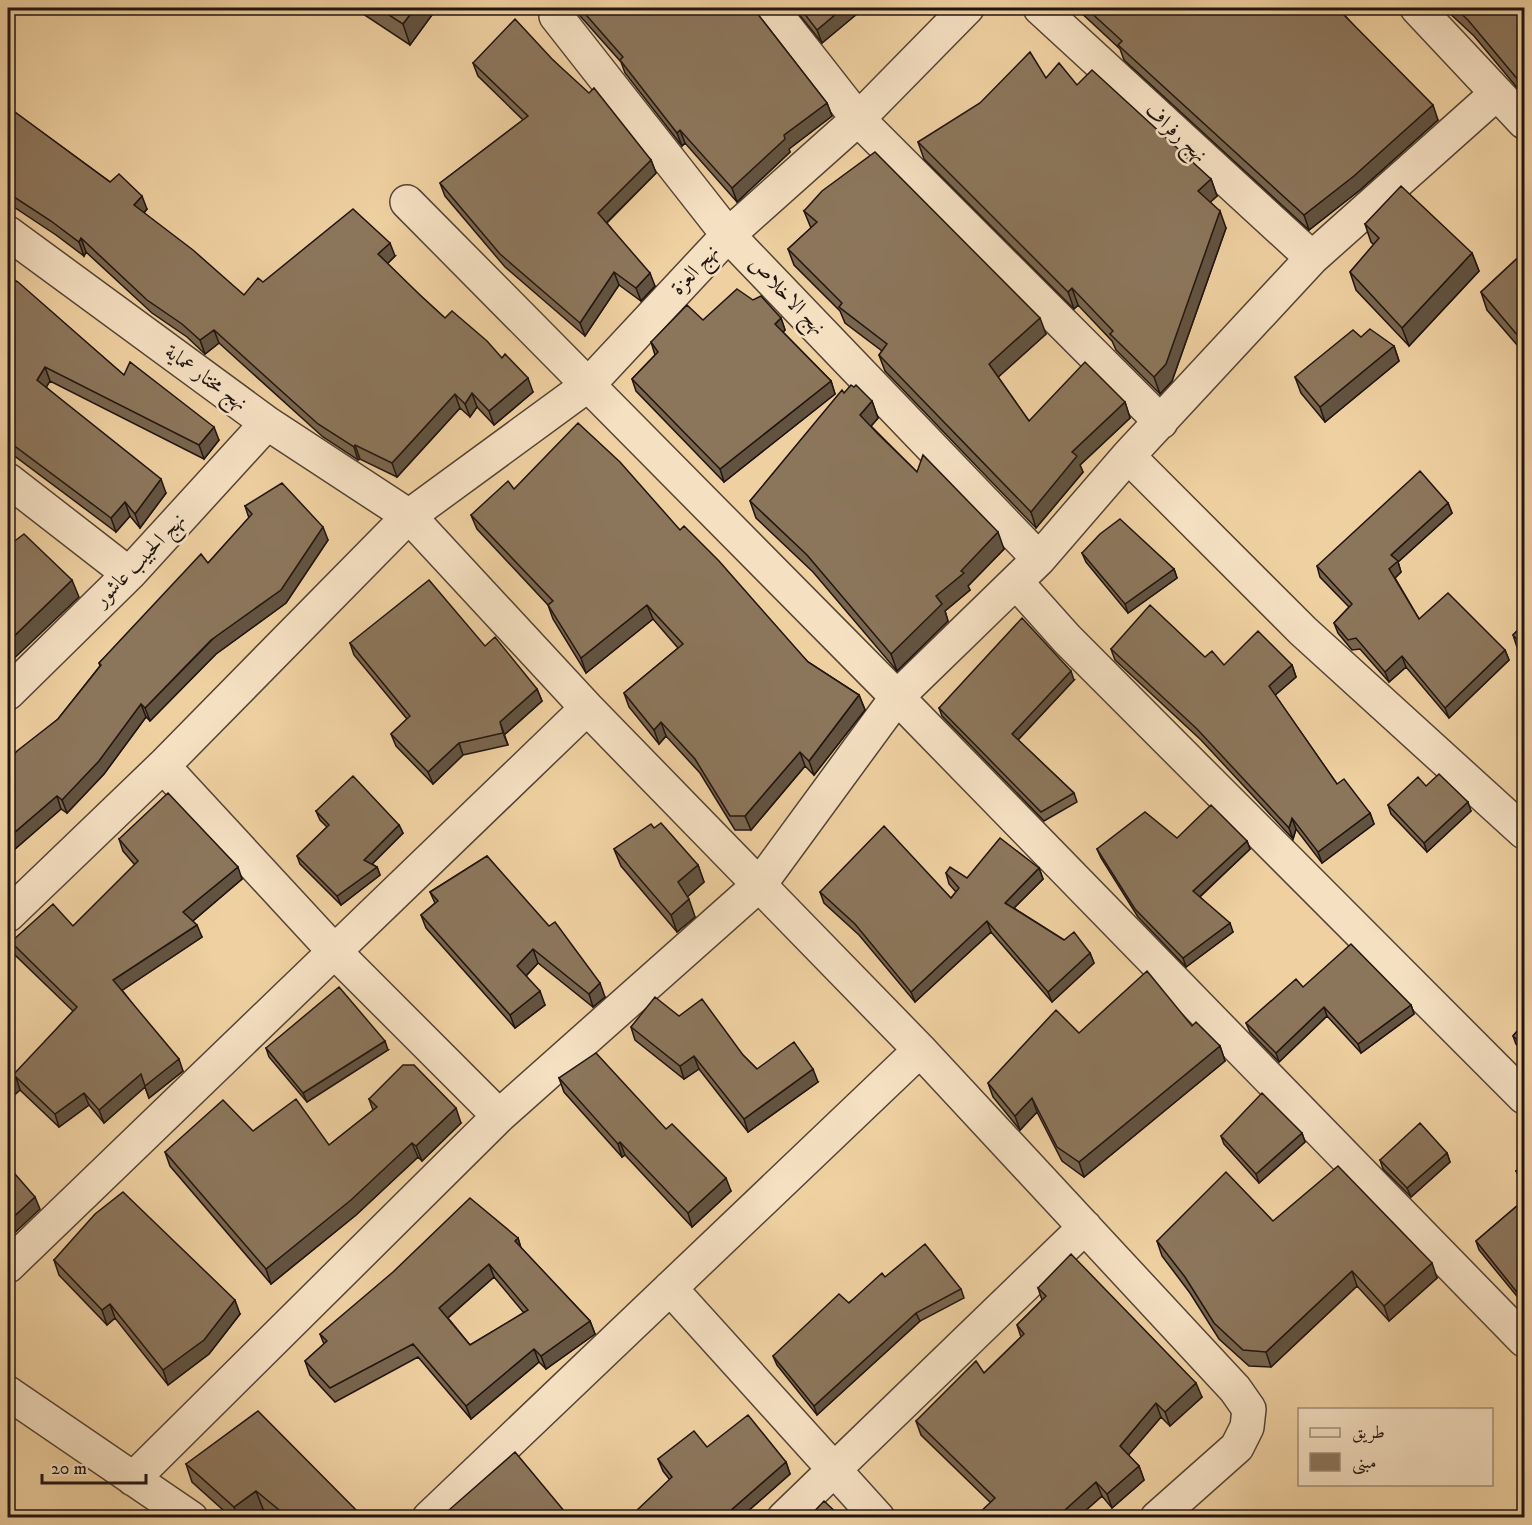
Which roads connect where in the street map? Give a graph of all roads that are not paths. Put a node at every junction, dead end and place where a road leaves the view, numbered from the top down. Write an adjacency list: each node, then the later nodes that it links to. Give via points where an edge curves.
1 (771, 8): 7 (street)
2 (967, 8): 7 (street, نهج العزة)
3 (1040, 8): 12 (street, نهج رفراف)
4 (1417, 8): 6 (street)
5 (556, 16): 11 (street, نهج الاخلاص)
6 (1497, 93): 8 (street); 12 (street)
7 (858, 119): 11 (street, نهج العزة); 14 (street)
8 (1524, 122)
9 (407, 202): 13 (street)
10 (8, 233): 15 (street, نهج مختار عماية)
11 (728, 234): 13 (street, نهج العزة); 19 (street, نهج الاخلاص)
12 (1312, 258): 14 (street)
13 (588, 385): 18 (street, نهج العزة); 22 (street)
14 (1161, 422): 16 (street)
15 (267, 423): 18 (street, نهج مختار عماية); 20 (street, نهج الحبيب عاشور)
16 (1128, 456): 19 (street); 25 (street, via 1303,631)
17 (8, 480): 20 (street)
18 (409, 516): 23 (street, نهج مختار عماية); 24 (street, نهج العزة)
19 (1028, 571): 22 (street); 30 (street, نهج الاخلاص, via 1067,639)
20 (129, 574): 21 (street, نهج الحبيب عاشور)
21 (8, 693)
22 (897, 697): 26 (street); 35 (street)
23 (587, 708): 26 (street, نهج مختار عماية); 28 (street)
24 (163, 766): 27 (street, نهج العزة); 28 (street)
25 (1524, 832)
26 (760, 884): 29 (street, نهج مختار عماية); 31 (street)
27 (8, 915)
28 (334, 951): 31 (street); 33 (street)
29 (920, 1050): 32 (street, نهج مختار عماية); 34 (street)
30 (1524, 1097)
31 (499, 1116): 38 (street)
32 (1085, 1227): 37 (street); 43 (street, نهج مختار عماية, via 1249,1409 1247,1427 1237,1447)
33 (8, 1266)
34 (670, 1288): 37 (street); 40 (street)
35 (1524, 1340)
36 (8, 1393): 38 (street)
37 (834, 1469): 41 (street); 42 (street)
38 (133, 1479): 39 (street)
39 (191, 1518)
40 (429, 1518)
41 (784, 1518)
42 (879, 1518)
43 (1157, 1518)

